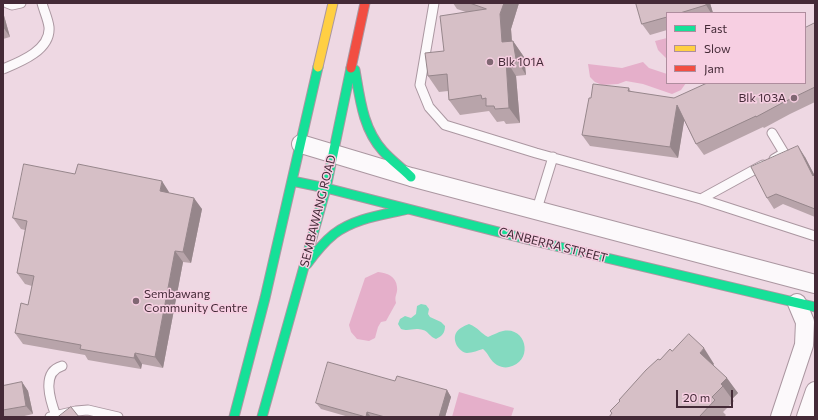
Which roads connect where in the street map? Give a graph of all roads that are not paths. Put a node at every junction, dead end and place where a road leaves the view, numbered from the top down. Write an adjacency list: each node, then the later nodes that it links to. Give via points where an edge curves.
1 (7, 3): 2 (lane)
2 (21, 3)
3 (42, 3): 8 (lane, via 49,28 47,38 39,49 20,62)
4 (333, 3): 10 (main road)
5 (365, 3): 7 (main road, SEMBAWANG ROAD)
6 (434, 3): 12 (lane, via 420,85 430,108 445,125)
7 (353, 57): 11 (main road, SEMBAWANG ROAD); 13 (main road, via 363,113 369,130 383,151)
8 (3, 69)
9 (772, 133): 16 (lane, via 784,153)
10 (301, 144): 11 (street); 14 (main road)
11 (333, 154): 13 (street); 15 (main road, SEMBAWANG ROAD)
12 (553, 157): 16 (lane); 18 (lane)
13 (411, 177): 18 (street)
14 (292, 181): 15 (main road, CANBERRA STREET); 28 (main road)
15 (326, 188): 17 (main road, CANBERRA STREET); 20 (main road, SEMBAWANG ROAD)
16 (701, 199): 19 (lane)
17 (408, 209): 20 (main road, via 338,231); 22 (main road, CANBERRA STREET)
18 (537, 210): 21 (street)
19 (815, 236)
20 (304, 269): 29 (main road, SEMBAWANG ROAD)
21 (815, 284)
22 (797, 303): 23 (main road, CANBERRA STREET); 30 (street, via 805,322 804,345)
23 (815, 307)
24 (62, 366): 26 (lane, via 56,368 49,378)
25 (815, 391): 31 (street)
26 (53, 416): 27 (lane, via 88,410)
27 (118, 417)
28 (234, 417)
29 (262, 417)
30 (780, 417)
31 (806, 417)

